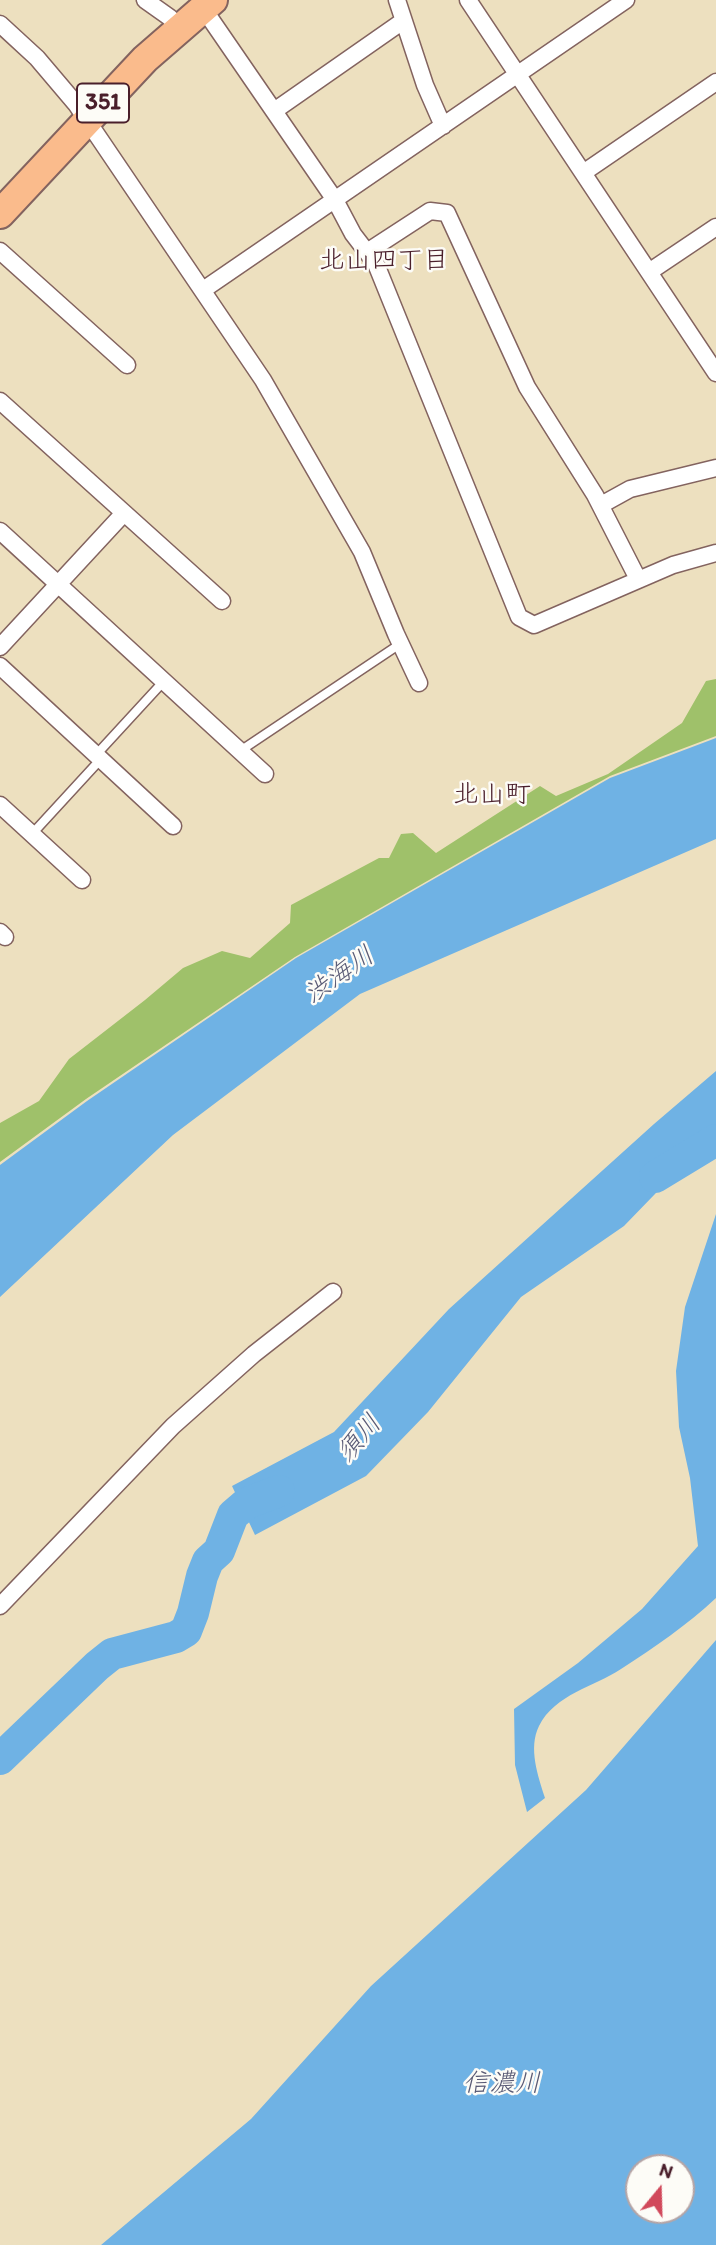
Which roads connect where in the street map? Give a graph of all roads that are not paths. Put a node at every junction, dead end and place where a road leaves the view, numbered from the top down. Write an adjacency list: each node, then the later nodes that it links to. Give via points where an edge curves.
1 (145, 0): 8 (street)
2 (397, 0): 6 (street)
3 (468, 0): 9 (street)
4 (626, 0): 9 (street)
5 (208, 4): 8 (highway, 351); 11 (street)
6 (403, 21): 11 (street); 13 (street)
7 (0, 24): 12 (street, via 37,58)
8 (180, 27): 12 (highway, 351)
9 (517, 74): 13 (street); 14 (street)
10 (716, 82): 14 (street)
11 (274, 111): 15 (street)
12 (86, 121): 16 (highway, 351); 21 (street)
13 (443, 126): 15 (street)
14 (583, 173): 20 (street)
15 (335, 200): 19 (street); 21 (street)
16 (0, 214)
17 (716, 226): 20 (street)
18 (0, 251): 22 (street)
19 (367, 252): 26 (street, via 430,211 447,213 527,387); 30 (street, via 376,264 519,617 534,625)
20 (649, 272): 23 (street)
21 (203, 290): 33 (street, via 263,380 362,552)
22 (127, 365)
23 (714, 366)
24 (0, 401): 27 (street)
25 (716, 468): 26 (street, via 630,489)
26 (601, 505): 30 (street)
27 (124, 513): 31 (street); 32 (street)
28 (0, 531): 31 (street)
29 (716, 553): 30 (street)
30 (638, 579)
31 (58, 585): 34 (street); 36 (street)
32 (222, 601)
33 (400, 644): 37 (street); 38 (lane)
34 (0, 648)
35 (0, 666): 39 (street)
36 (164, 681): 38 (street); 39 (lane)
37 (419, 683)
38 (240, 751): 40 (street)
39 (98, 758): 42 (street); 43 (lane)
40 (265, 774)
41 (0, 805): 43 (street)
42 (173, 826)
43 (32, 834): 44 (street)
44 (82, 880)
45 (333, 1292): 46 (street, via 173,1426)
46 (0, 1605)

